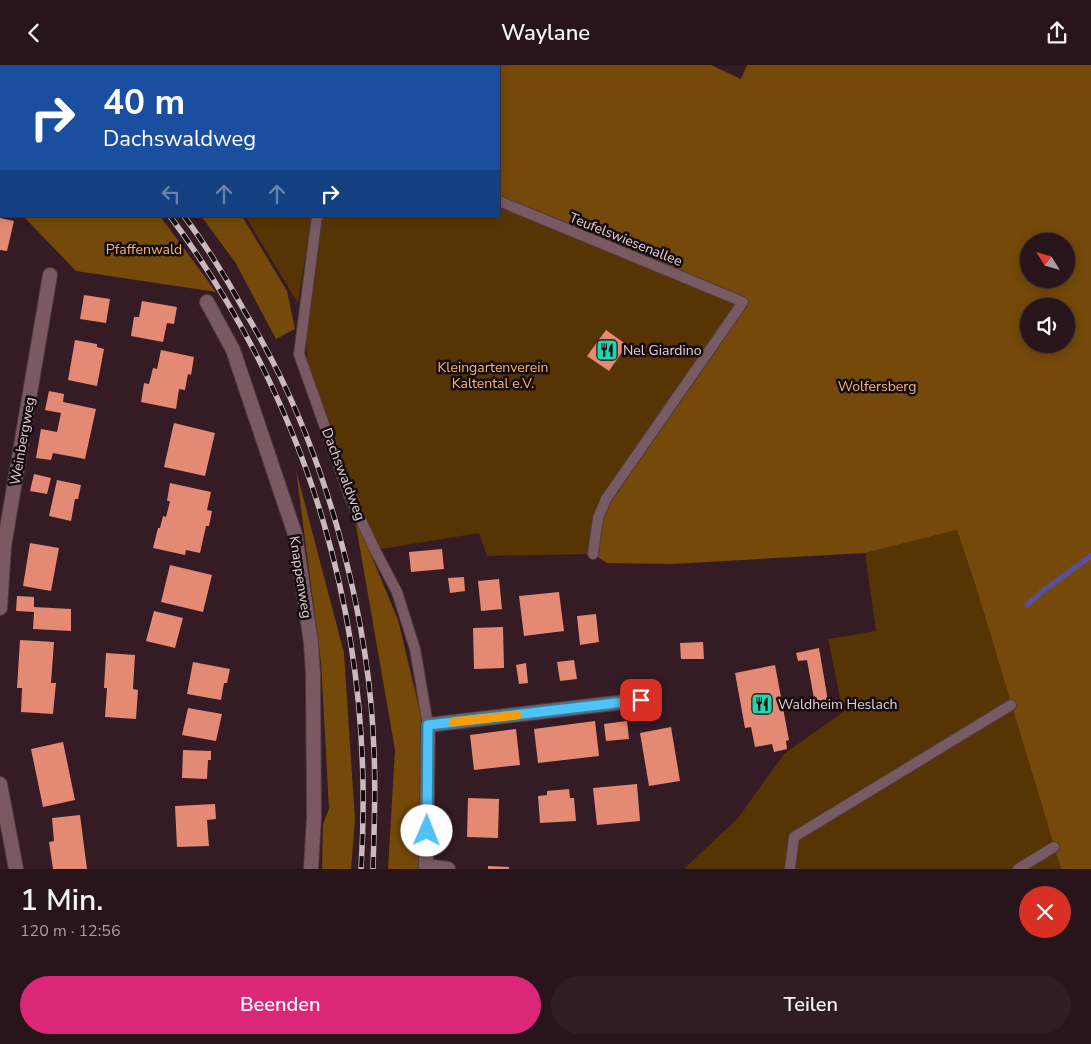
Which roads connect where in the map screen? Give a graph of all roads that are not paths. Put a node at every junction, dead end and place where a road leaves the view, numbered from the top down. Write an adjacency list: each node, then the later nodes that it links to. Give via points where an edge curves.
1 (500, 201): 5 (lane, Teufelswiesenallee, via 743,302 606,499 598,518)
2 (317, 217): 9 (lane, Dachswaldweg, via 299,354 349,495 397,593 415,649)
3 (50, 275): 6 (street, Weinbergweg, via 4,546)
4 (207, 302): 14 (street, Knappenweg, via 233,350 296,534 314,675)
5 (593, 554)
6 (0, 608)
7 (641, 700): 9 (street)
8 (1011, 705): 16 (lane, via 794,837)
9 (428, 725): 12 (street, Dachswaldweg)
10 (0, 784): 13 (street)
11 (1054, 847): 17 (lane)
12 (426, 867): 15 (street, Dachswaldweg)
13 (16, 869)
14 (311, 869)
15 (448, 869)
16 (790, 869)
17 (1018, 869)

